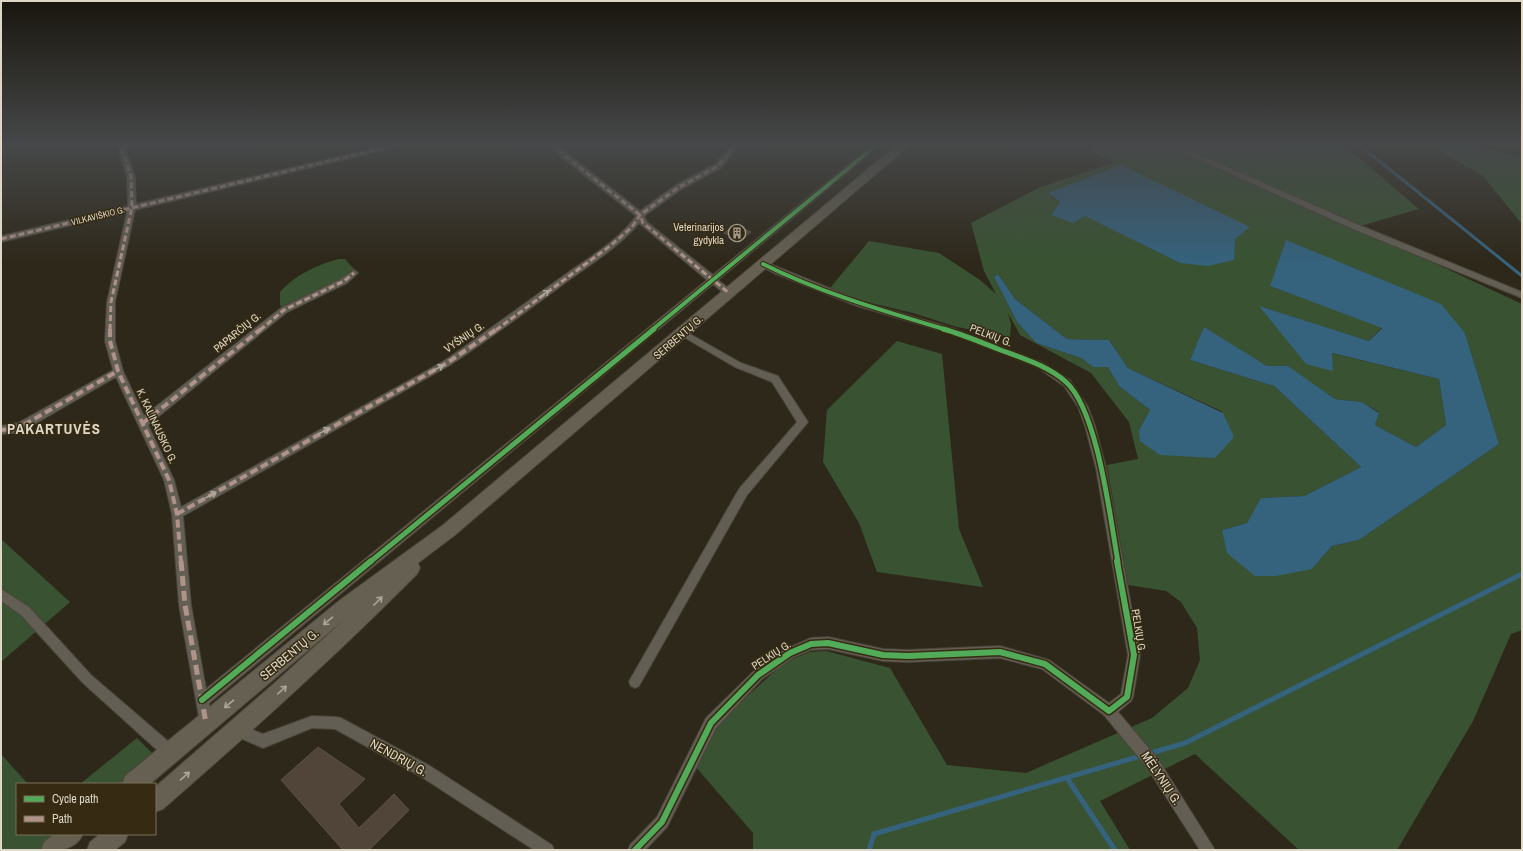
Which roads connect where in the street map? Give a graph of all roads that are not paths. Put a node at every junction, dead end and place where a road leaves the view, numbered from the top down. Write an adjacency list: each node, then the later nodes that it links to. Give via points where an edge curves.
1 (131, 183): 8 (street, K. KALINAUSKO G.)
2 (236, 183): 8 (street, VILKAVIŠKIO G.)
3 (599, 183): 9 (street)
4 (687, 183): 9 (street, VYŠNIŲ G.)
5 (831, 183): 13 (street)
6 (858, 183): 11 (main road, SERBENTŲ G.)
7 (1256, 183): 15 (street)
8 (132, 207): 10 (street, VILKAVIŠKIO G.); 17 (street, K. KALINAUSKO G., via 111,302 110,342)
9 (640, 215): 13 (street, via 643,223); 20 (street, VYŠNIŲ G., one-way to 9, via 453,359 610,246 632,227)
10 (1, 239)
11 (763, 264): 14 (main road, SERBENTŲ G.); 25 (street, PELKIŲ G., via 860,304 952,331 1040,365 1067,383 1076,395 1090,426 1101,468 1134,655 1127,697)
12 (354, 273): 18 (street, PAPARČIŲ G., via 344,281 284,310)
13 (712, 281): 14 (street); 24 (street)
14 (729, 293): 16 (main road, SERBENTŲ G.)
15 (1522, 295)
16 (683, 332): 21 (main road, SERBENTŲ G.); 23 (street, via 738,365 775,379 803,422 743,492)
17 (118, 371): 18 (street, K. KALINAUSKO G.); 19 (street, via 22,426)
18 (143, 423): 20 (street, K. KALINAUSKO G., via 169,480)
19 (1, 430)
20 (177, 514): 24 (street, K. KALINAUSKO G., via 185,604)
21 (449, 530): 26 (main road, SERBENTŲ G., one-way to 26, via 347,606); 27 (main road, SERBENTŲ G., one-way to 21, via 363,617)
22 (1, 594): 28 (street, via 25,610 87,679)
23 (635, 682)
24 (202, 700): 26 (street, K. KALINAUSKO G.)
25 (1109, 711): 36 (street, PELKIŲ G., via 1045,664 1000,652 883,655 828,643 811,644 790,653 758,675 711,723 662,822); 37 (street, MĖLYNIŲ G., via 1153,764)
26 (206, 723): 28 (main road, SERBENTŲ G.)
27 (238, 730): 30 (main road, SERBENTŲ G., one-way to 27); 35 (street, NENDRIŲ G., via 263,741 312,722 336,723 425,771)
28 (171, 753): 29 (main road, SERBENTŲ G.)
29 (134, 783)
30 (156, 800)
31 (71, 835): 33 (main road)
32 (116, 835): 34 (main road)
33 (52, 850)
34 (98, 850)
35 (547, 850)
36 (635, 850)
37 (1208, 850)

